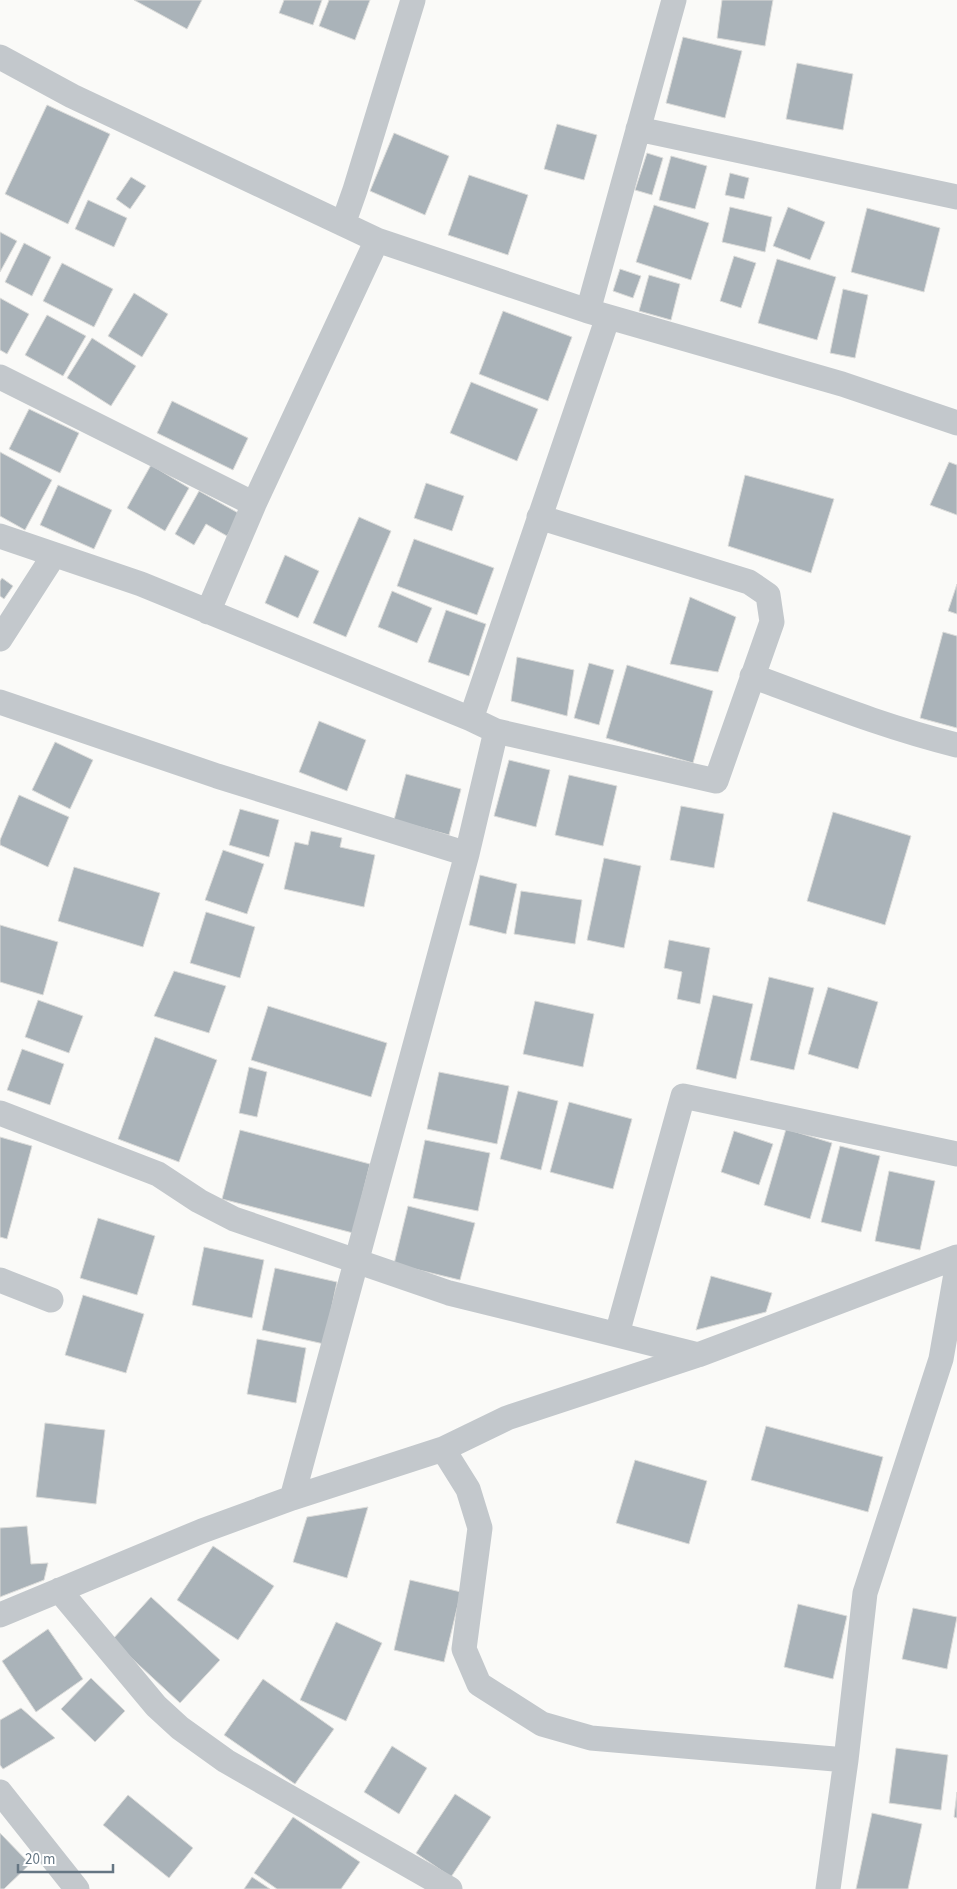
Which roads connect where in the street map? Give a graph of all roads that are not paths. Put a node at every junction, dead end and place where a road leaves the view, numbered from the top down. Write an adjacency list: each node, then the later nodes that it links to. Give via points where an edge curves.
1 (413, 0): 6 (street)
2 (674, 0): 4 (street)
3 (0, 56): 6 (street, via 72,96)
4 (638, 129): 5 (street); 8 (street)
5 (957, 197)
6 (343, 224): 7 (street)
7 (377, 240): 8 (street); 11 (street)
8 (598, 314): 10 (street, via 842,384); 12 (street)
9 (0, 377): 11 (street)
10 (957, 423)
11 (254, 504): 15 (street)
12 (540, 517): 17 (street, via 749,582 768,595 772,622); 19 (street)
13 (0, 536): 14 (street)
14 (54, 555): 15 (street, via 141,584); 16 (street)
15 (208, 612): 19 (street)
16 (0, 639)
17 (752, 676): 20 (street, via 716,781); 21 (street, via 925,737)
18 (0, 702): 22 (street, via 217,776)
19 (471, 719): 20 (street)
20 (496, 732): 22 (street)
21 (957, 744)
22 (467, 854): 26 (street)
23 (0, 1113): 26 (street, via 158,1174 234,1219)
24 (957, 1154): 30 (street, via 683,1096)
25 (957, 1257): 31 (street)
26 (356, 1261): 30 (street, via 450,1293); 34 (street)
27 (957, 1268): 32 (street)
28 (0, 1280): 29 (street)
29 (51, 1300)
30 (617, 1334): 31 (street)
31 (698, 1355): 33 (street, via 507,1418)
32 (949, 1361): 37 (street, via 865,1593)
33 (443, 1449): 34 (street); 37 (street, via 468,1489 480,1528 464,1649 479,1684 542,1724 591,1738)
34 (292, 1498): 35 (street)
35 (59, 1590): 36 (street); 40 (street, via 156,1706 180,1728 226,1761)
36 (0, 1615)
37 (846, 1760): 41 (street)
38 (0, 1792): 39 (street)
39 (76, 1889)
40 (450, 1889)
41 (828, 1889)

